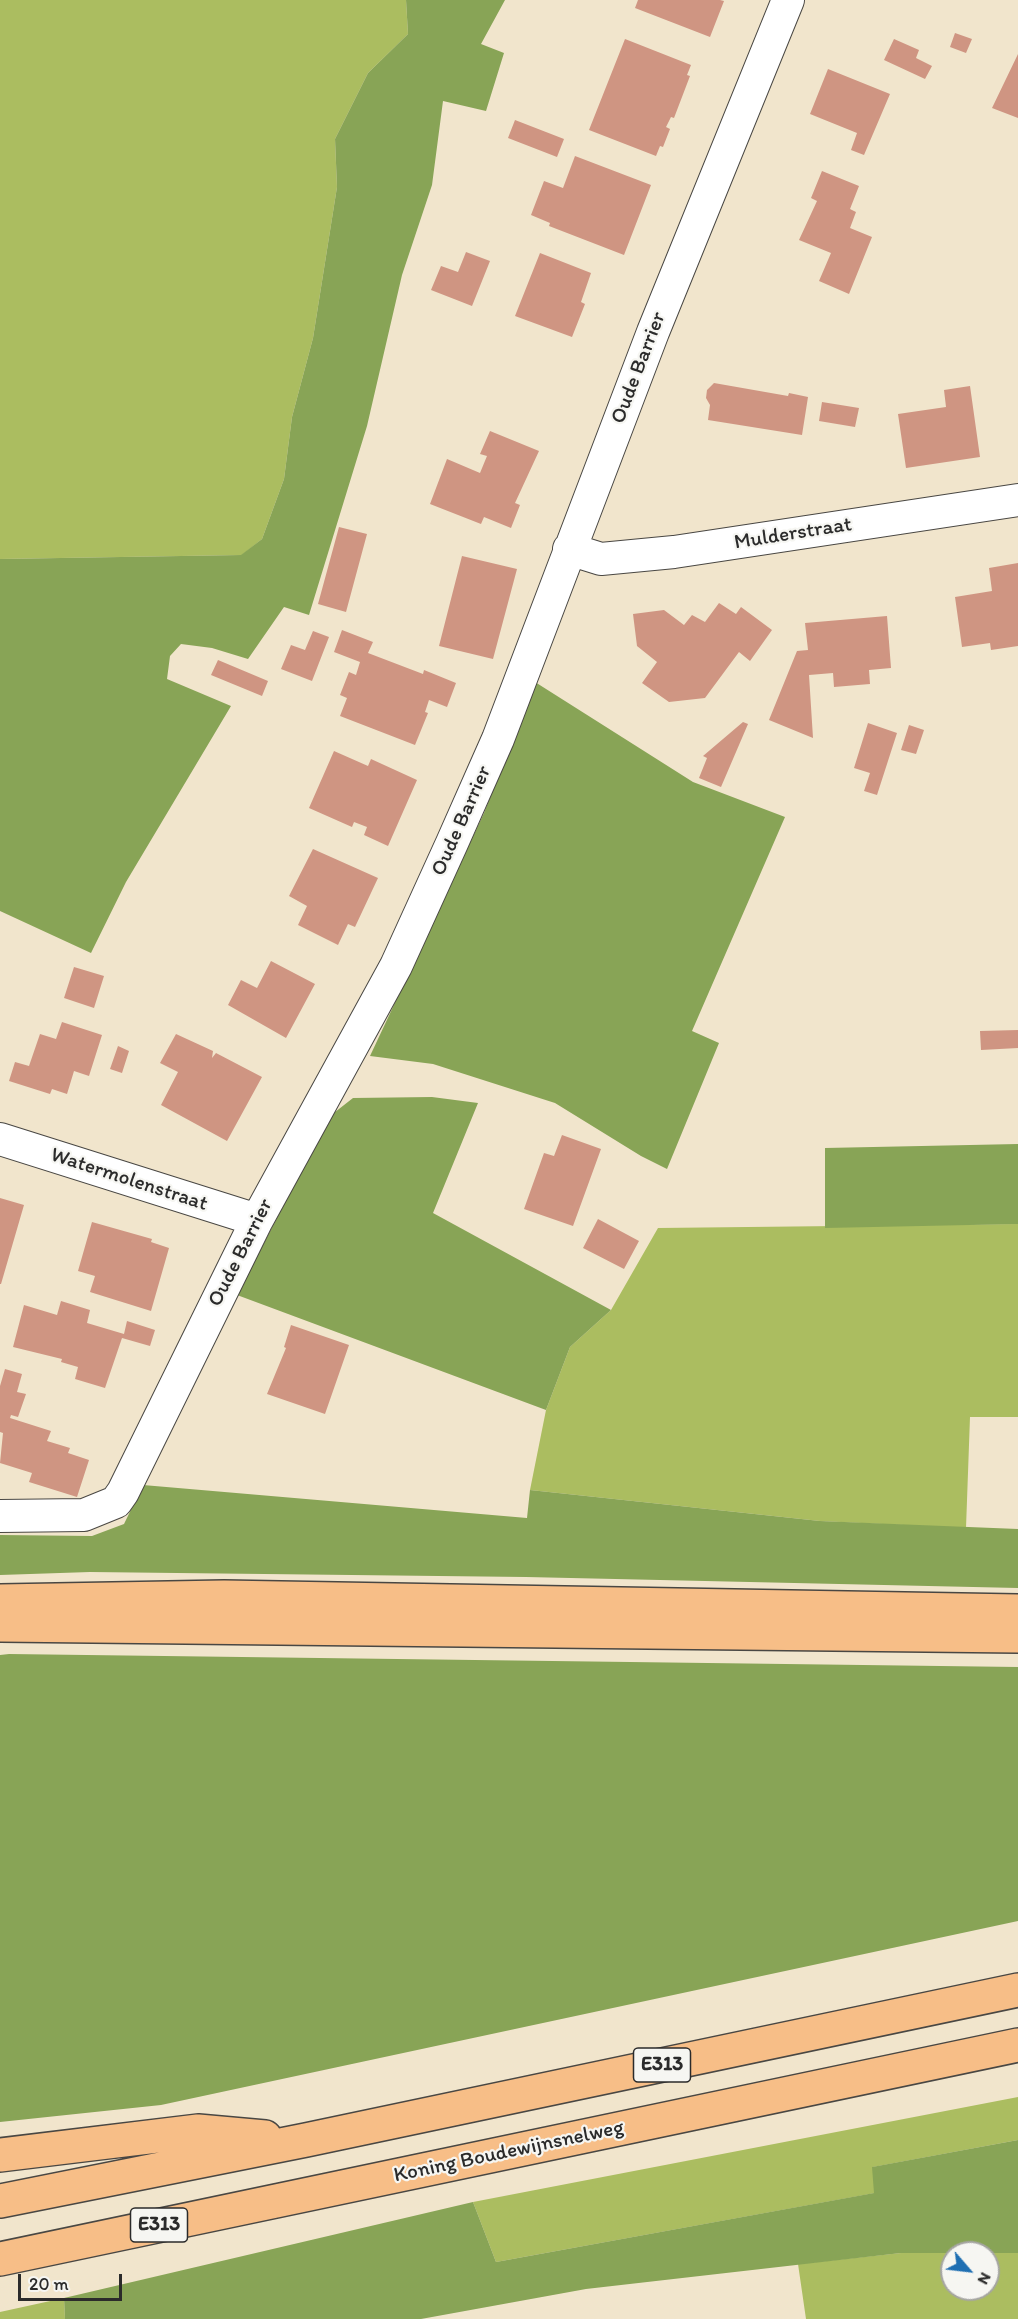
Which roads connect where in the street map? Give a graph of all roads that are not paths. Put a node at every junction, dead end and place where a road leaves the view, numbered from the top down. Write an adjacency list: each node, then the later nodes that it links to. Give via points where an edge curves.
1 (788, 0): 3 (street, Oude Barrier)
2 (1018, 500): 3 (street, Mulderstraat, via 674,552 601,559)
3 (569, 549): 5 (street, Oude Barrier, via 498,739 396,966)
4 (0, 1139): 5 (street, Watermolenstraat)
5 (257, 1220): 6 (street, Oude Barrier, via 116,1502 84,1515)
6 (0, 1516)
7 (0, 1601): 8 (highway, via 224,1597)
8 (1018, 1611)
9 (0, 1625): 10 (highway)
10 (1018, 1636)
11 (1018, 1990): 13 (highway, E313)
12 (1018, 2045): 16 (highway, Koning Boudewijnsnelweg / E313)
13 (306, 2140): 14 (highway, via 198,2131); 15 (highway, E313)
14 (0, 2155)
15 (0, 2201)
16 (0, 2259)

